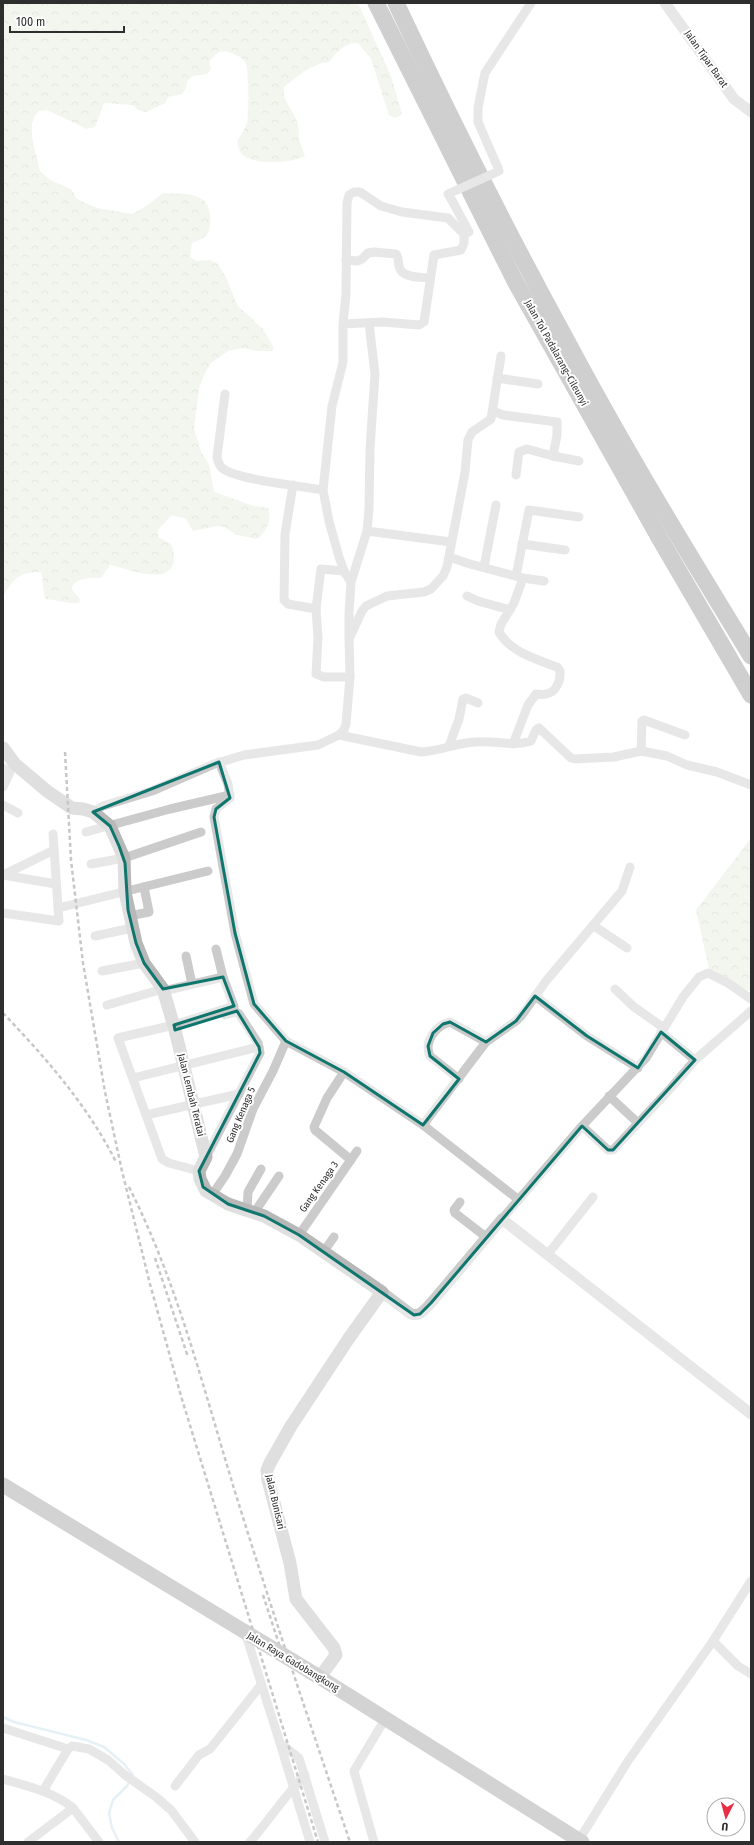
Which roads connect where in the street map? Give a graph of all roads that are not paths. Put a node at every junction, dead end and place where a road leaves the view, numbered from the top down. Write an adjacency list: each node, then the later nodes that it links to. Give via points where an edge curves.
1 (376, 3): 39 (highway, Jalan Tol Padalarang–Cileunyi, via 516,280 660,539)
2 (396, 3): 37 (highway, Jalan Tol Padalarang–Cileunyi, via 465,146 568,344 674,529)
3 (531, 3): 6 (street, bridge, via 485,73 478,108 478,122 500,170 448,194 469,232)
4 (665, 3): 5 (street, Jalan Tipar Barat, via 734,99)
5 (751, 112)
6 (464, 234): 7 (street, via 448,218 402,212 380,206 360,192 354,192 349,195 347,203); 8 (street, via 461,250 434,255)
7 (346, 260): 8 (street, via 357,261 374,252 395,254 398,255 399,268 404,274); 10 (street)
8 (429, 278): 9 (street, via 424,322 419,325)
9 (369, 323): 10 (street); 23 (street, via 376,374)
10 (343, 324): 20 (street, via 343,362 332,406)
11 (501, 356): 12 (street)
12 (497, 378): 13 (street); 15 (street)
13 (538, 384)
14 (225, 394): 19 (street, via 218,464 228,472 238,475)
15 (492, 411): 16 (street, via 511,416 556,421 558,424); 24 (street, via 491,419 472,432 468,440)
16 (553, 456): 17 (street); 18 (street, via 527,449 519,452)
17 (579, 461)
18 (516, 475)
19 (293, 485): 20 (street); 34 (street, via 285,534 284,600 288,604)
20 (323, 490): 29 (street, via 329,522)
21 (496, 505): 28 (street)
22 (579, 517): 25 (street, via 529,510)
23 (367, 531): 24 (street); 32 (street)
24 (452, 542): 27 (street)
25 (522, 544): 26 (street); 30 (street)
26 (565, 550)
27 (449, 557): 28 (street); 36 (street, via 443,576 431,589 387,596 366,606)
28 (484, 567): 30 (street)
29 (344, 571): 32 (street); 34 (street, via 321,569)
30 (519, 577): 31 (street); 35 (street)
31 (544, 581)
32 (351, 582): 36 (street)
33 (467, 596): 35 (street)
34 (316, 610): 38 (street, via 316,674 324,677)
35 (510, 610): 43 (street, via 499,629 501,636 518,650 557,667 561,672 555,689 547,694 536,694 530,701)
36 (349, 639): 38 (street)
37 (751, 656)
38 (350, 677): 42 (street, via 346,724)
39 (751, 695)
40 (478, 703): 44 (street, via 463,699)
41 (685, 735): 46 (street, via 644,720)
42 (339, 736): 44 (street, via 421,752 444,750); 47 (street, via 318,745 244,755)
43 (513, 744): 44 (street, via 477,741); 46 (street, via 531,741 539,728 566,755 576,759 614,757)
44 (449, 746)
45 (3, 748): 53 (main road, via 15,764 47,791 72,808)
46 (641, 751): 49 (street, via 667,756)
47 (220, 762): 51 (street); 53 (street, via 152,792 103,806)
48 (3, 768): 50 (street, via 10,772)
49 (751, 785)
50 (3, 787)
51 (230, 795): 55 (street, via 170,808); 90 (street, via 230,798 216,809 214,817 235,933 254,1004)
52 (3, 805): 54 (street)
53 (93, 812): 55 (main road, Jalan Lembah Teratai)
54 (18, 813)
55 (110, 826): 56 (street); 60 (main road, Jalan Lembah Teratai)
56 (86, 832)
57 (201, 832): 60 (street)
58 (53, 834): 59 (street)
59 (54, 850): 64 (street); 65 (street)
60 (124, 858): 61 (street); 67 (main road, Jalan Lembah Teratai)
61 (90, 864)
62 (630, 868): 71 (street, via 622,891)
63 (208, 870): 66 (street)
64 (3, 875): 65 (street)
65 (56, 884): 68 (street)
66 (144, 888): 67 (street); 70 (street, via 149,912)
67 (125, 892): 68 (street); 70 (main road, Jalan Lembah Teratai)
68 (58, 908): 69 (street, via 59,922)
69 (3, 913)
70 (130, 922): 72 (street); 76 (main road, Jalan Lembah Teratai)
71 (594, 926): 73 (street); 82 (street)
72 (95, 936)
73 (628, 948)
74 (216, 950): 78 (street)
75 (186, 956): 79 (street)
76 (144, 963): 77 (street); 80 (main road, Jalan Lembah Teratai)
77 (102, 971)
78 (223, 977): 79 (street); 86 (street)
79 (192, 984): 80 (street)
80 (163, 989): 85 (street); 88 (main road, Jalan Lembah Teratai)
81 (615, 989): 89 (street)
82 (535, 996): 91 (street, via 516,1021); 95 (street, via 587,1036)
83 (751, 999): 89 (street, via 718,978 708,973 704,974 683,997)
84 (244, 1002): 86 (street)
85 (107, 1005)
86 (234, 1006): 88 (street)
87 (751, 1011): 93 (street)
88 (175, 1027): 92 (street, via 236,1012); 94 (main road, Jalan Lembah Teratai); 97 (street, via 118,1038)
89 (663, 1030): 93 (street); 95 (street)
90 (286, 1041): 96 (street); 112 (street, Gang Kenaga 5, via 253,1109 237,1154)
91 (486, 1042): 98 (street); 98 (street, via 450,1022 443,1024 433,1033 428,1046 430,1056)
92 (260, 1047): 94 (street); 99 (street, via 260,1053)
93 (695, 1060): 103 (street)
94 (183, 1065): 97 (street); 101 (main road, Jalan Lembah Teratai)
95 (638, 1068): 100 (street)
96 (344, 1072): 104 (street); 108 (street, via 327,1098 314,1127)
97 (133, 1078): 102 (street)
98 (459, 1079): 104 (street)
99 (239, 1094): 101 (street); 107 (street)
100 (609, 1096): 103 (street); 105 (street)
101 (192, 1104): 102 (street); 107 (main road, Jalan Lembah Teratai)
102 (146, 1115): 110 (street, via 162,1159)
103 (638, 1123): 105 (street, via 611,1151)
104 (423, 1125): 114 (street)
105 (582, 1126): 114 (street)
106 (357, 1151): 108 (street, Gang Kenaga 3)
107 (206, 1157): 110 (main road)
108 (351, 1160): 118 (street, Gang Kenaga 3)
109 (262, 1169): 116 (street, via 248,1192)
110 (199, 1171): 112 (main road, via 203,1187)
111 (279, 1176): 116 (street)
112 (212, 1195): 116 (main road)
113 (593, 1197): 122 (street)
114 (519, 1200): 117 (street)
115 (460, 1202): 120 (street, via 454,1213)
116 (251, 1212): 118 (main road, via 269,1218)
117 (502, 1219): 120 (street); 122 (street)
118 (299, 1236): 121 (main road)
119 (334, 1237): 121 (street)
120 (486, 1237): 123 (street, via 420,1314 411,1314)
121 (324, 1251): 123 (main road)
122 (548, 1254): 124 (street)
123 (382, 1292): 130 (main road, Jalan Bunisari, via 291,1426 267,1470 290,1563 296,1599 330,1641 336,1655)
124 (751, 1414)
125 (3, 1485): 127 (highway, Jalan Raya Gadobangkong)
126 (751, 1581): 128 (street)
127 (245, 1632): 130 (highway, Jalan Raya Gadobangkong, bridge); 131 (street)
128 (713, 1641): 129 (street, via 738,1666); 143 (street, via 628,1760)
129 (751, 1674)
130 (318, 1676): 132 (highway, Jalan Raya Gadobangkong)
131 (261, 1684): 134 (street); 138 (street, via 210,1749 198,1755)
132 (385, 1719): 143 (highway, Jalan Raya Gadobangkong); 149 (street, via 354,1771)
133 (3, 1728): 135 (street)
134 (280, 1743): 136 (street, via 299,1758); 139 (street)
135 (68, 1749): 140 (street); 145 (street, via 72,1746 90,1749 108,1760 172,1810)
136 (305, 1775): 139 (street); 148 (street)
137 (3, 1779): 140 (street)
138 (175, 1786)
139 (293, 1788): 146 (street); 147 (street)
140 (43, 1791): 141 (street)
141 (73, 1808): 142 (street); 144 (street)
142 (96, 1841)
143 (580, 1841)
144 (28, 1842)
145 (195, 1842)
146 (250, 1842)
147 (310, 1842)
148 (325, 1842)
149 (374, 1842)

